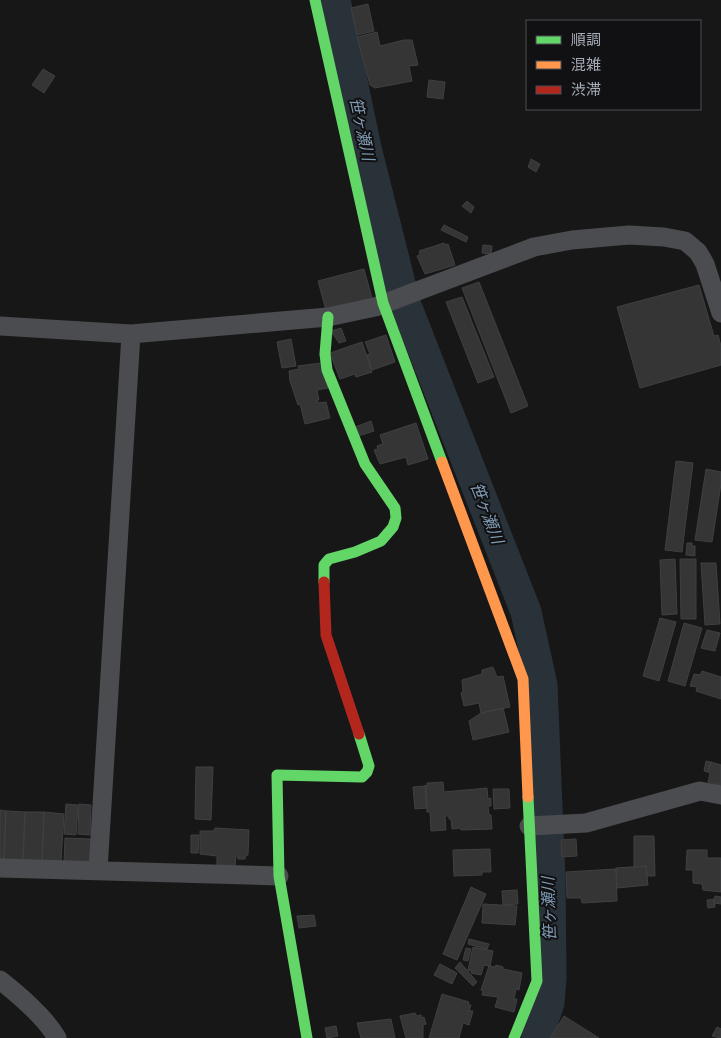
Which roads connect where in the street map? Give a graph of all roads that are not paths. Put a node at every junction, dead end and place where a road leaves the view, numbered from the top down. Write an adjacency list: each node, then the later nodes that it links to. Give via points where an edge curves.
1 (315, 0): 2 (street)
2 (387, 302): 3 (street, via 534,247 629,235 685,241 698,252); 4 (street); 8 (street, via 523,679)
3 (721, 314)
4 (328, 318): 6 (street); 11 (street, via 327,370 365,464 395,508 396,518 381,541 329,559 324,565 326,635 369,766 362,777 277,775)
5 (0, 326): 6 (street)
6 (131, 334): 10 (street)
7 (721, 795): 8 (street, via 700,791 586,823)
8 (532, 826): 15 (street, via 537,980)
9 (0, 868): 10 (street)
10 (98, 870): 11 (street)
11 (279, 876): 14 (street)
12 (0, 980): 13 (street, via 52,1029)
13 (57, 1038)
14 (307, 1038)
15 (514, 1038)

